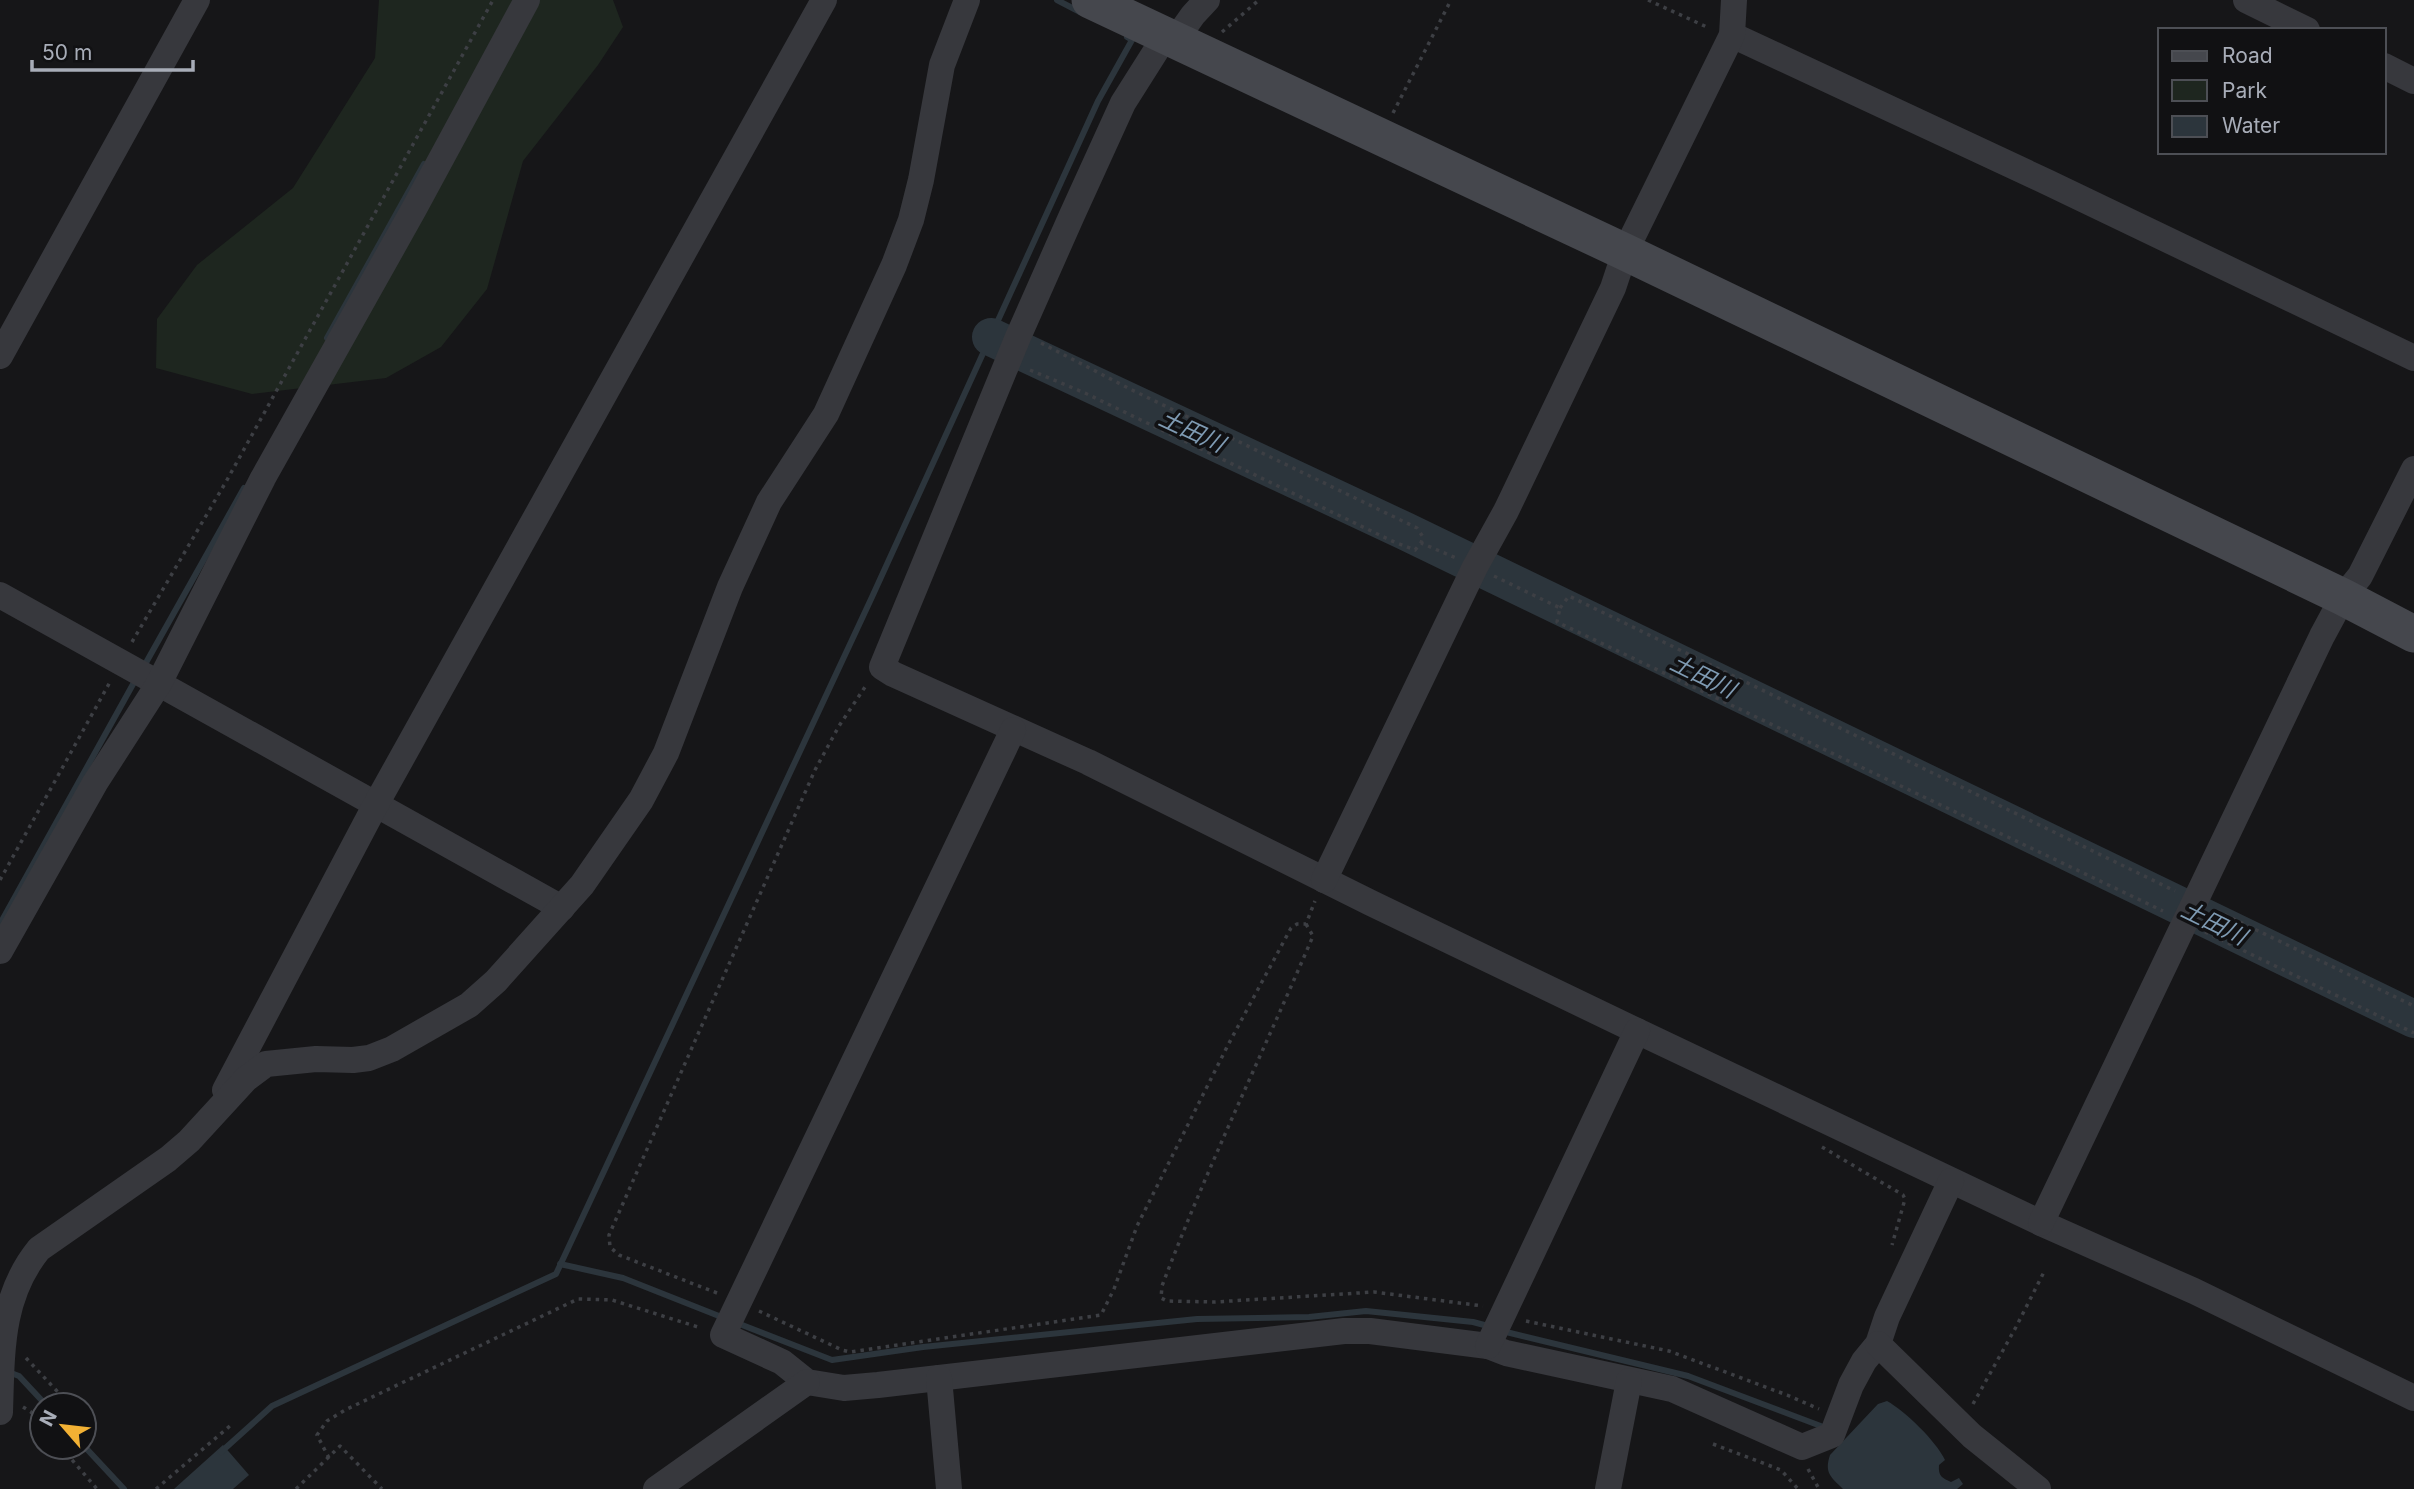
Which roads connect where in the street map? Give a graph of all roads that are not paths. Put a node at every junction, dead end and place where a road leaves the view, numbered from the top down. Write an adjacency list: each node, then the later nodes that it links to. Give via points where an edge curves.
1 (197, 0): 15 (street)
2 (527, 0): 21 (street, via 263,478)
3 (824, 0): 23 (street)
4 (967, 0): 25 (street, via 942,65 922,180 894,265 827,414 769,502 730,587 666,754 641,800)
5 (1090, 0): 11 (street)
6 (1207, 0): 11 (street, via 1193,15)
7 (1734, 0): 10 (street)
8 (2246, 0): 9 (street)
9 (2303, 28)
10 (1731, 37): 14 (street); 16 (street)
11 (1183, 43): 14 (street); 22 (street, via 1123,103 1018,367 882,667)
12 (2386, 67): 13 (street)
13 (2414, 80)
14 (1625, 252): 19 (street); 24 (street, via 1613,288)
15 (0, 356)
16 (2414, 358)
17 (2414, 469): 19 (street, via 2360,576)
18 (0, 596): 21 (street)
19 (2343, 597): 20 (street); 30 (street)
20 (2414, 634)
21 (158, 684): 23 (street); 26 (street, via 95,783)
22 (1013, 730): 24 (street, via 1088,762); 36 (street, via 723,1335 782,1362)
23 (374, 806): 25 (street); 28 (street)
24 (1324, 880): 27 (street)
25 (562, 908): 28 (street, via 469,1005 369,1058 266,1064)
26 (0, 951)
27 (1637, 1031): 29 (street); 32 (street)
28 (213, 1113): 33 (street, via 168,1159 39,1249 11,1294)
29 (1951, 1181): 30 (street); 31 (street)
30 (2041, 1223): 37 (street)
31 (1878, 1343): 35 (street, via 1864,1361 1832,1435 1802,1447 1672,1389); 42 (street, via 1960,1424)
32 (1488, 1346): 34 (street, via 1344,1331); 35 (street)
33 (2, 1356): 38 (street)
34 (939, 1378): 36 (street, via 844,1388); 40 (street)
35 (1629, 1381): 41 (street)
36 (807, 1382): 39 (street)
37 (2414, 1398)
38 (0, 1412)
39 (656, 1489)
40 (949, 1489)
41 (1608, 1489)
42 (2038, 1489)

